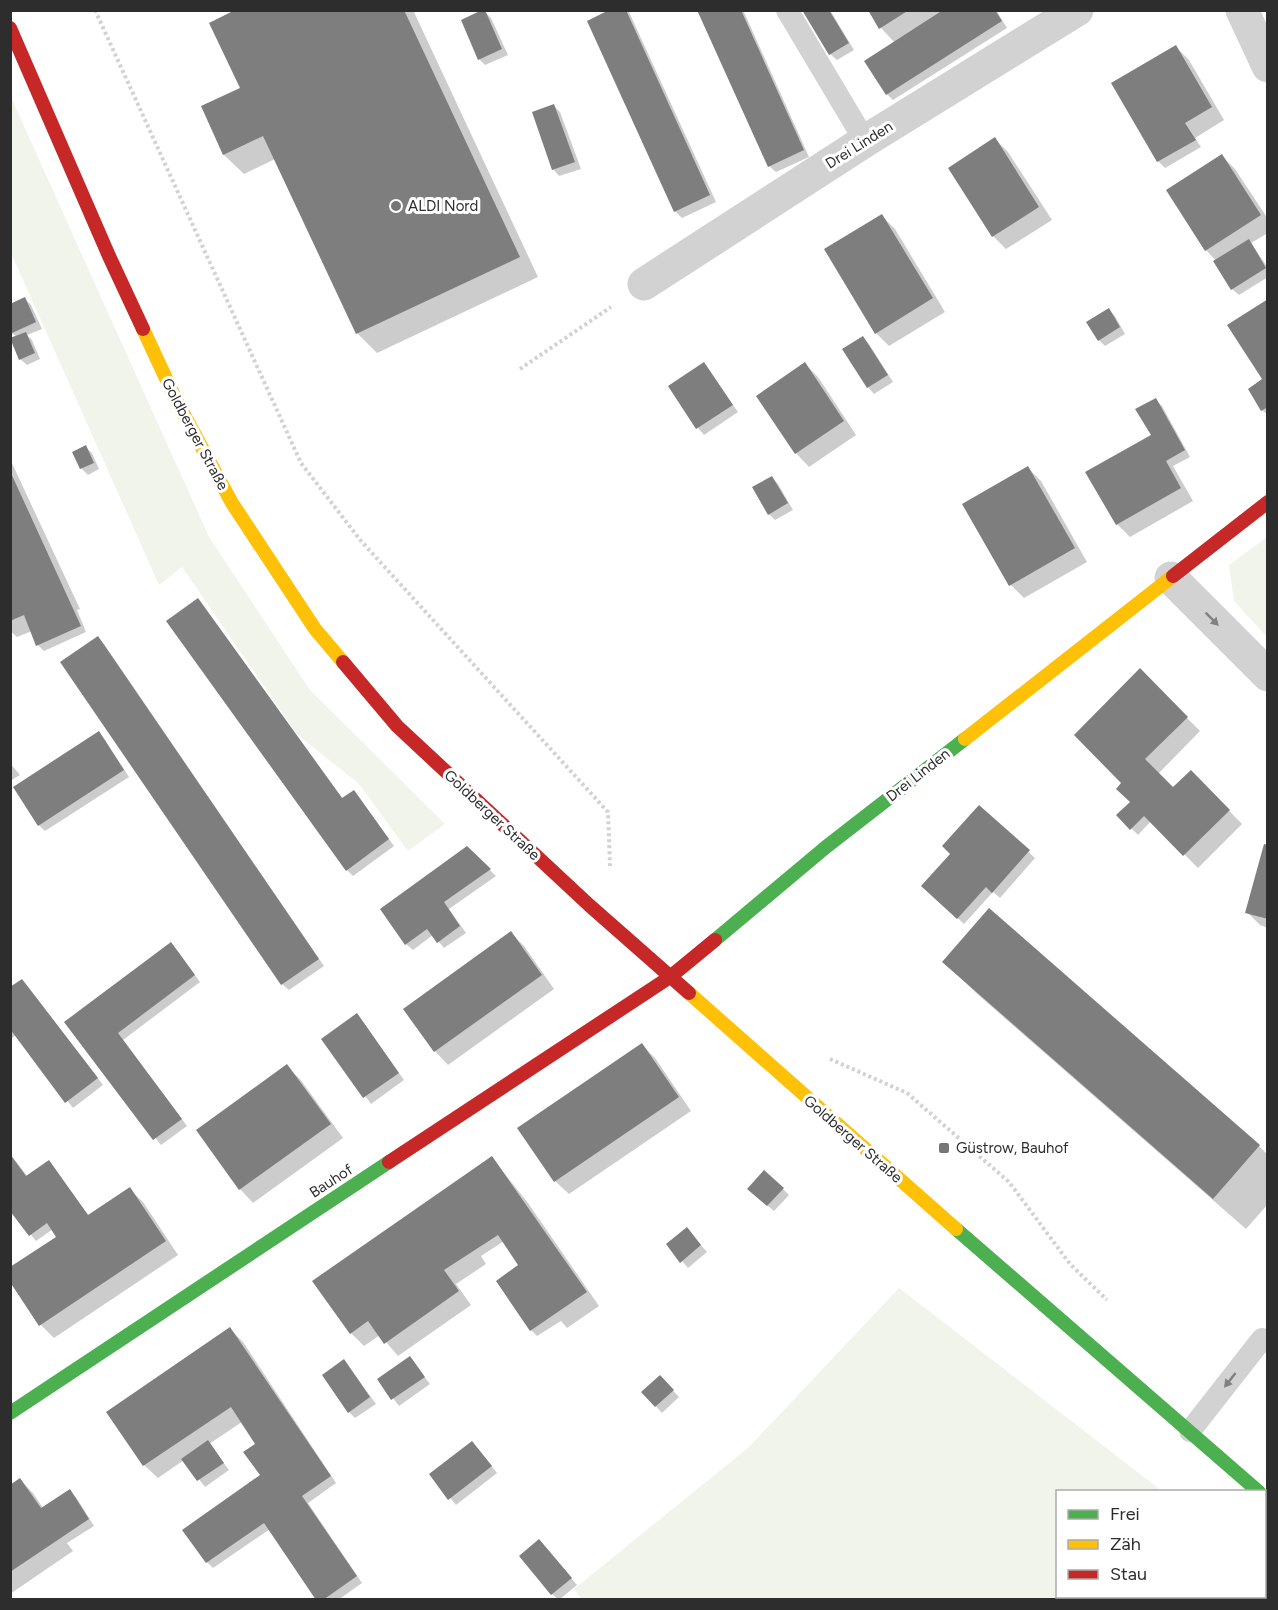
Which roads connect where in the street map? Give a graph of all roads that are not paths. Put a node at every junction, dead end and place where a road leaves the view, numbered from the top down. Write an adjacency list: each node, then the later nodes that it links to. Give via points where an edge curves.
1 (787, 10): 6 (lane)
2 (1077, 10): 6 (street, Drei Linden)
3 (1242, 10): 5 (street)
4 (10, 28): 11 (main road, Goldberger Straße, via 176,400 232,503 315,628 398,726)
5 (1268, 66)
6 (865, 141): 7 (street, Drei Linden)
7 (644, 284)
8 (1268, 502): 9 (main road, Drei Linden)
9 (1171, 578): 10 (street, one-way to 10); 11 (main road, Drei Linden, via 826,847)
10 (1268, 675)
11 (670, 977): 13 (main road, Bauhof); 14 (main road, Goldberger Straße)
12 (1268, 1342): 14 (lane, one-way to 14, via 1262,1339)
13 (10, 1413)
14 (1190, 1431): 15 (main road, Goldberger Straße)
15 (1258, 1490)

